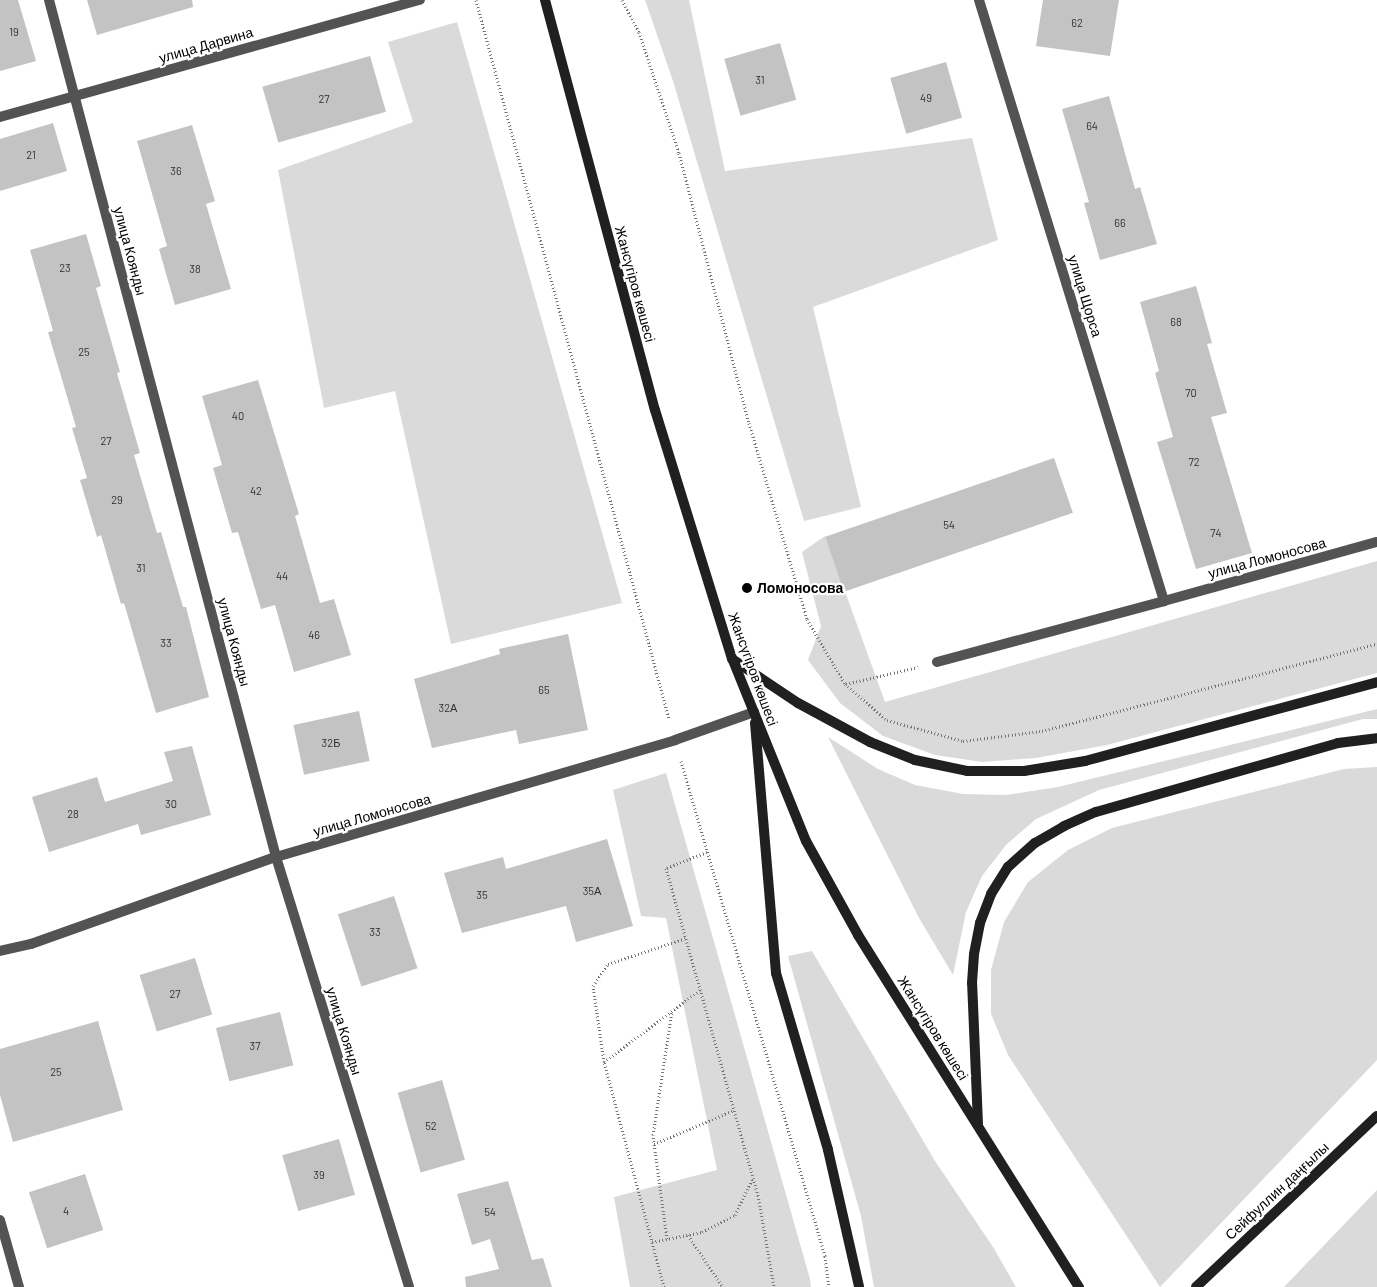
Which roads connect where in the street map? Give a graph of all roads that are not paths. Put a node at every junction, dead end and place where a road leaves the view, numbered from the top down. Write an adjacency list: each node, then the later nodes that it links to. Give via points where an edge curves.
1 (49, 0): 5 (street, улица Коянды)
2 (420, 0): 5 (street, улица Дарвина)
3 (544, 0): 9 (main road, Жансүгіров көшесі, via 654,410)
4 (979, 0): 8 (street, улица Щорса)
5 (75, 96): 6 (street, улица Дарвина); 14 (street, улица Коянды)
6 (0, 117)
7 (1377, 542): 8 (street, улица Ломоносова)
8 (1164, 601): 10 (street, улица Ломоносова)
9 (732, 658): 11 (main road, via 798,702 870,742 915,760 967,771 1024,771 1085,761); 12 (main road, Жансүгіров көшесі)
10 (937, 662)
11 (1377, 682)
12 (754, 712): 14 (street, улица Ломоносова, via 675,740); 17 (main road, Жансүгіров көшесі, via 806,842 858,935); 21 (main road, via 776,974 828,1150)
13 (1377, 738): 17 (main road, via 1338,743 1096,812 1035,843 1008,867 991,894 980,923 974,954 972,982)
14 (276, 857): 15 (street, улица Ломоносова, via 30,944); 20 (street, улица Коянды)
15 (0, 951)
16 (1377, 1116): 23 (main road, Сейфуллин даңғылы)
17 (978, 1125): 22 (main road, Жансүгіров көшесі)
18 (0, 1220): 19 (street)
19 (19, 1287)
20 (409, 1287)
21 (859, 1287)
22 (1079, 1287)
23 (1196, 1287)

